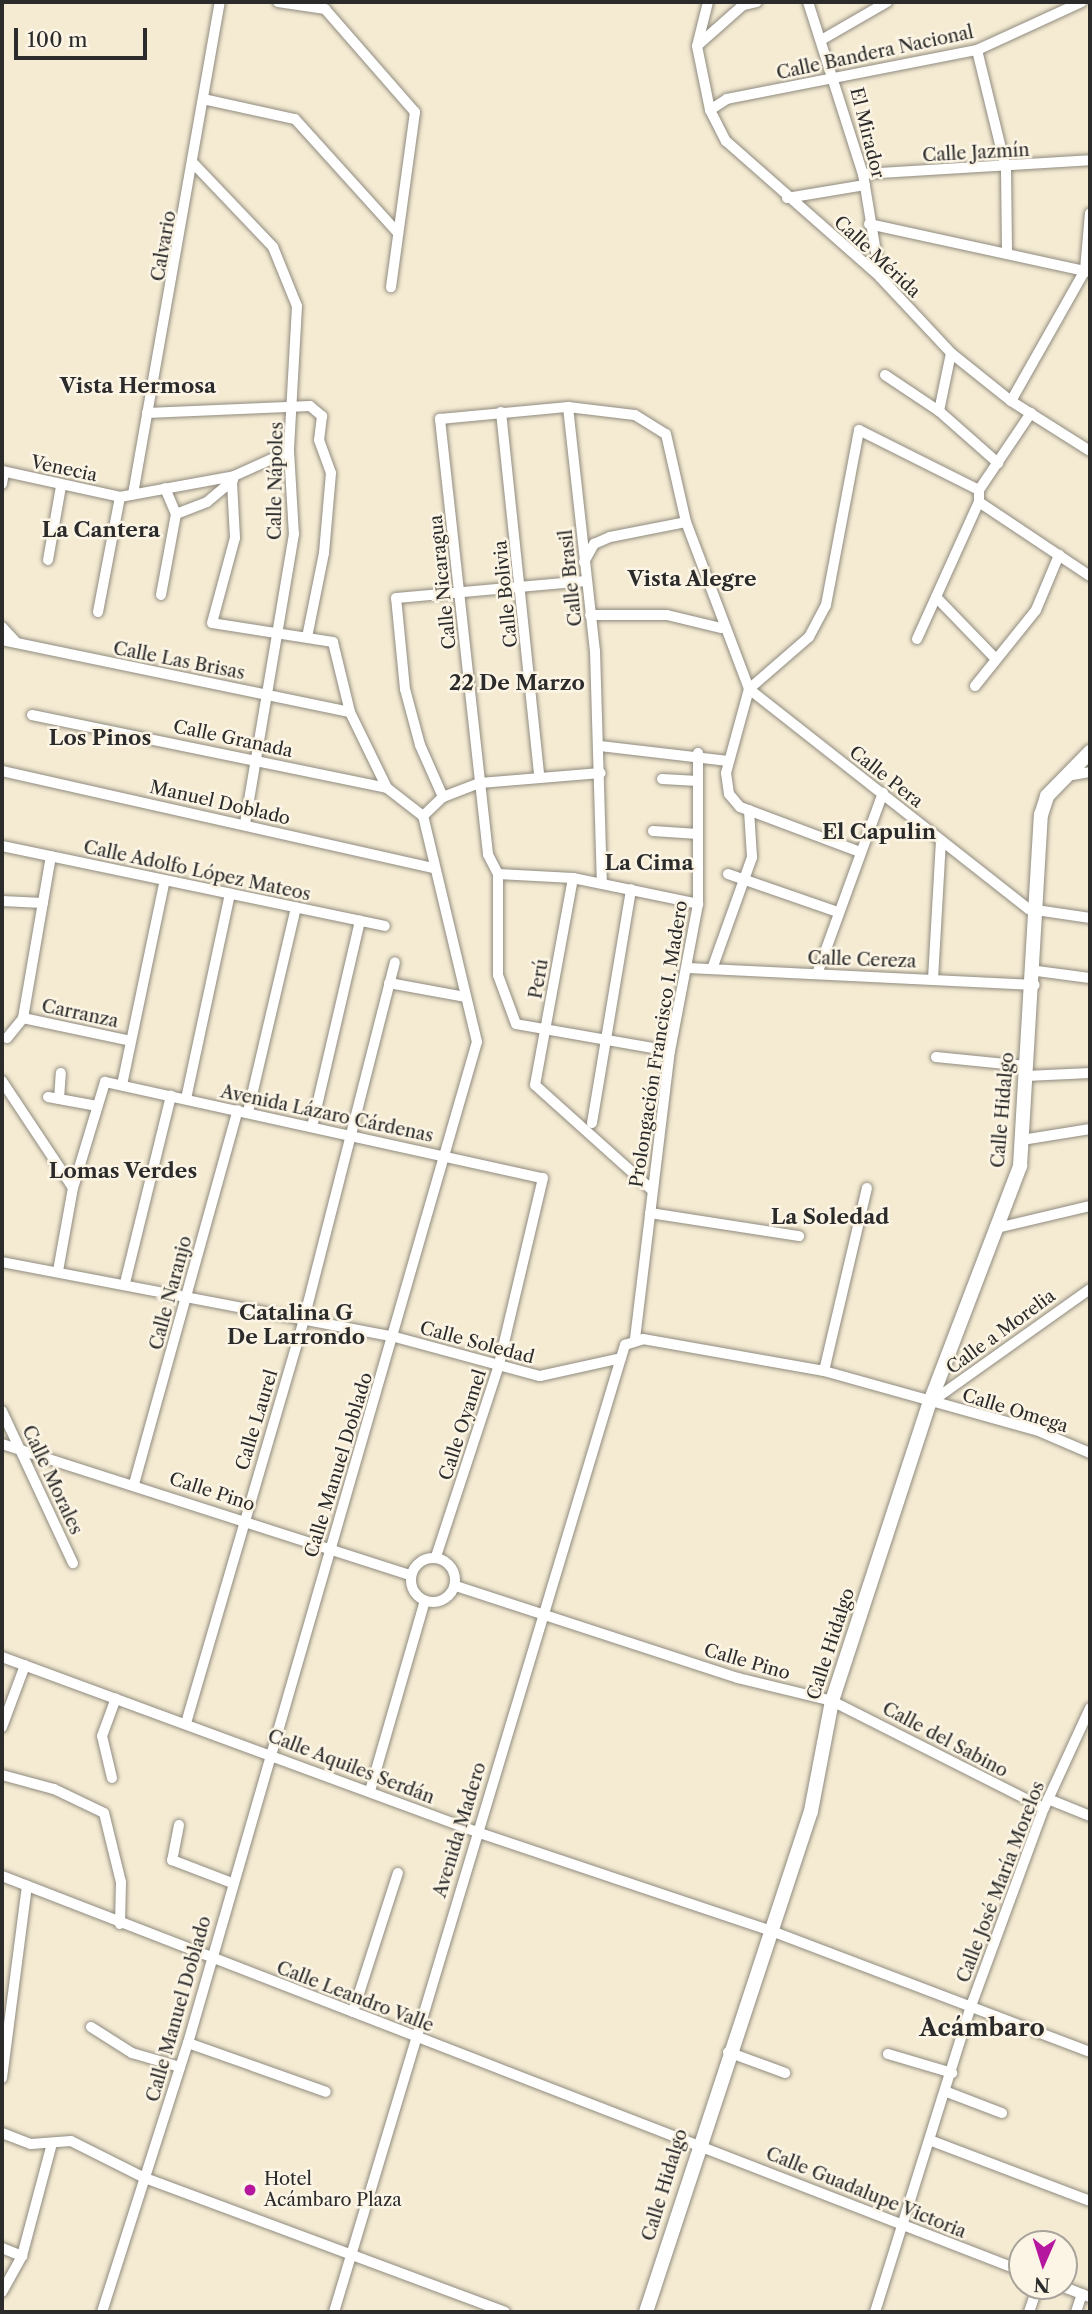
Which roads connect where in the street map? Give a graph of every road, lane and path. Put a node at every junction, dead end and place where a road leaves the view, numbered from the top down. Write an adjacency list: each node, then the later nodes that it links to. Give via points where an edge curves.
1 (220, 2): 12 (street, Calvario)
2 (278, 2): 21 (street, via 325,9 415,112)
3 (708, 2): 9 (street)
4 (757, 2): 9 (street, via 743,5)
5 (808, 2): 8 (street, El Mirador)
6 (887, 2): 8 (street)
7 (1082, 2): 10 (street, Calle Bandera Nacional)
8 (823, 39): 11 (street, El Mirador)
9 (697, 46): 13 (street, Calle Mérida)
10 (977, 50): 11 (street, Calle Bandera Nacional); 16 (street)
11 (837, 80): 13 (street, Calle Bandera Nacional, via 727,99); 17 (street, El Mirador)
12 (202, 99): 15 (street, Calvario); 21 (street, via 295,120)
13 (710, 110): 18 (street, Calle Mérida, via 726,141)
14 (1090, 160): 16 (street, Calle Jazmín)
15 (194, 164): 29 (street, Calle Nápoles, via 273,247 298,306); 33 (street, Calvario)
16 (1006, 169): 17 (street, Calle Jazmín); 22 (street)
17 (864, 180): 18 (street, Calle Jazmín); 20 (street, El Mirador)
18 (787, 198): 24 (street, Calle Mérida)
19 (1090, 213): 23 (street)
20 (870, 223): 22 (street); 24 (street, El Mirador)
21 (398, 233): 25 (street)
22 (1007, 251): 23 (street)
23 (1087, 271): 28 (street)
24 (880, 277): 26 (street, Calle Mérida)
25 (391, 287)
26 (951, 353): 28 (street, Calle Mérida); 31 (street)
27 (885, 374): 31 (street)
28 (1011, 401): 34 (street, Calle Mérida)
29 (292, 407): 33 (street); 36 (street, Calle Nápoles); 63 (street, via 310,406 322,416 319,440 331,474 324,553)
30 (568, 407): 32 (street); 48 (street, via 635,415 666,434); 51 (street, Calle Brasil)
31 (939, 411): 37 (street)
32 (501, 412): 54 (street, Calle Bolivia); 55 (street, Calle Nicaragua, via 440,419)
33 (147, 413): 44 (street, Calvario)
34 (1031, 413): 35 (street, Calle Mérida); 37 (street)
35 (1089, 448)
36 (289, 452): 39 (street); 62 (street, Calle Nápoles, via 294,534 277,614)
37 (998, 463): 43 (street)
38 (3, 472): 40 (street); 41 (street, Venecia)
39 (233, 480): 42 (street); 47 (street); 62 (street, via 235,538 212,623)
40 (2, 484)
41 (61, 486): 45 (street, Venecia); 50 (street)
42 (165, 488): 44 (street); 47 (street)
43 (979, 490): 46 (street); 69 (street, via 859,430 826,606 809,637)
44 (133, 494): 45 (street)
45 (120, 497): 58 (street)
46 (979, 502): 49 (street); 57 (street)
47 (176, 514): 56 (street)
48 (685, 522): 51 (street, via 610,537 594,544); 61 (street)
49 (1059, 555): 52 (street); 67 (street, via 1036,610)
50 (48, 560)
51 (584, 562): 53 (street, Calle Brasil)
52 (1090, 576)
53 (586, 581): 54 (street); 59 (street, Calle Brasil)
54 (523, 586): 55 (street); 79 (street, Calle Bolivia)
55 (461, 592): 85 (street, Calle Nicaragua); 88 (street, via 396,598 405,689 419,745)
56 (161, 595)
57 (936, 597): 64 (street); 67 (street)
58 (98, 612)
59 (590, 615): 61 (street, via 667,615); 73 (street, Calle Brasil)
60 (2, 627): 66 (street)
61 (721, 628): 69 (street)
62 (280, 634): 63 (street); 70 (street, Calle Nápoles)
63 (307, 637): 71 (street, via 333,642)
64 (917, 639)
65 (2, 640): 66 (street, Calle Las Brisas)
66 (17, 643): 70 (street, Calle Las Brisas)
67 (993, 656): 68 (street)
68 (975, 686)
69 (749, 690): 77 (street); 87 (street, Calle Pera)
70 (267, 695): 71 (street, Calle Las Brisas); 76 (street, Calle Nápoles)
71 (350, 712): 86 (street)
72 (32, 715): 76 (street, Calle Granada)
73 (600, 746): 75 (street); 80 (street, Calle Brasil)
74 (1090, 752): 81 (street, Calle Hidalgo)
75 (698, 753): 77 (street); 84 (street, Prolongación Francisco I. Madero)
76 (260, 761): 86 (street, Calle Granada); 91 (street)
77 (728, 761): 89 (street, via 729,794)
78 (2, 771): 91 (street, Manuel Doblado)
79 (539, 773): 80 (street); 85 (street)
80 (601, 773): 104 (street, Calle Brasil)
81 (1072, 775): 82 (street); 111 (street, Calle Hidalgo, via 1044,802)
82 (1090, 775)
83 (662, 779): 84 (street)
84 (698, 781): 93 (street, Prolongación Francisco I. Madero)
85 (480, 783): 88 (street); 99 (street, Calle Nicaragua, via 488,854)
86 (387, 788): 90 (street)
87 (883, 793): 94 (street, Calle Pera); 96 (street)
88 (441, 799): 90 (street)
89 (749, 810): 96 (street); 103 (street)
90 (425, 814): 98 (street, Calle Manuel Doblado)
91 (245, 825): 98 (street, Manuel Doblado)
92 (653, 831): 93 (street)
93 (698, 834): 109 (street, Prolongación Francisco I. Madero)
94 (941, 840): 111 (street, Calle Pera); 122 (street)
95 (2, 846): 97 (street, Calle Adolfo López Mateos)
96 (860, 852): 112 (street)
97 (51, 856): 102 (street, Calle Adolfo López Mateos); 108 (street)
98 (431, 868): 124 (street, Calle Manuel Doblado)
99 (498, 874): 101 (street); 126 (street, Calle Nicaragua, via 498,975 516,1024)
100 (728, 874): 103 (street)
101 (573, 878): 104 (street); 126 (street, Perú)
102 (165, 880): 106 (street, Calle Adolfo López Mateos); 129 (street)
103 (746, 880): 112 (street); 118 (street)
104 (602, 883): 105 (street)
105 (631, 889): 109 (street); 128 (street)
106 (230, 894): 110 (street, Calle Adolfo López Mateos); 138 (street)
107 (2, 901): 108 (street)
108 (43, 903): 125 (street)
109 (698, 904): 117 (street, Prolongación Francisco I. Madero)
110 (296, 908): 114 (street, Calle Adolfo López Mateos); 140 (street, Calle Naranjo)
111 (1040, 910): 113 (street); 120 (street, Calle Hidalgo)
112 (835, 911): 119 (street)
113 (1090, 918)
114 (360, 921): 115 (street, Calle Adolfo López Mateos); 142 (street)
115 (385, 926)
116 (394, 962): 123 (street, Calle Laurel)
117 (688, 968): 118 (street, Calle Cereza); 130 (street, Prolongación Francisco I. Madero)
118 (712, 969): 119 (street, Calle Cereza)
119 (817, 974): 122 (street, Calle Cereza)
120 (1036, 978): 121 (street, Calle Cereza); 122 (street, Calle Cereza); 132 (street, Calle Hidalgo)
121 (1090, 978)
122 (933, 979)
123 (389, 983): 124 (street); 144 (street, Calle Laurel)
124 (465, 997): 146 (street, Calle Manuel Doblado, via 477,1042)
125 (23, 1018): 127 (street); 129 (street, Carranza)
126 (546, 1029): 128 (street); 150 (street, Perú, via 535,1085)
127 (7, 1038)
128 (607, 1040): 130 (street); 141 (street)
129 (131, 1041): 136 (street)
130 (670, 1051): 150 (street, Prolongación Francisco I. Madero)
131 (936, 1057): 132 (street)
132 (1026, 1071): 134 (street); 145 (street, Calle Hidalgo)
133 (61, 1073): 139 (street, via 53,1098)
134 (1090, 1073)
135 (2, 1081): 148 (street)
136 (122, 1085): 137 (street, Avenida Lázaro Cárdenas); 139 (street, Avenida Lázaro Cárdenas, via 105,1082)
137 (172, 1096): 138 (street, Avenida Lázaro Cárdenas); 157 (street)
138 (186, 1099): 140 (street, Avenida Lázaro Cárdenas)
139 (97, 1106): 148 (street)
140 (243, 1111): 142 (street, Avenida Lázaro Cárdenas); 160 (street, Calle Naranjo)
141 (592, 1123)
142 (312, 1126): 144 (street, Avenida Lázaro Cárdenas)
143 (1090, 1129): 145 (street)
144 (351, 1135): 146 (street, Avenida Lázaro Cárdenas); 162 (street, Calle Laurel)
145 (1022, 1140): 153 (street, Calle Hidalgo, via 1020,1167)
146 (445, 1156): 147 (street, Avenida Lázaro Cárdenas); 163 (street, Calle Manuel Doblado)
147 (543, 1178): 166 (street, Calle Oyamel)
148 (74, 1188): 156 (street)
149 (867, 1188): 167 (street)
150 (651, 1189): 152 (street, Prolongación Francisco I. Madero)
151 (1090, 1206): 153 (street)
152 (650, 1213): 154 (street); 164 (street, Prolongación Francisco I. Madero)
153 (997, 1228): 168 (street, Calle Hidalgo)
154 (799, 1236)
155 (2, 1262): 156 (street, Calle Soledad)
156 (58, 1271): 157 (street, Calle Soledad)
157 (124, 1283): 160 (street, Calle Soledad)
158 (1090, 1289): 159 (street, Calle a Morelia)
159 (1080, 1295): 161 (street); 168 (street, Calle a Morelia)
160 (186, 1297): 162 (street, Calle Soledad); 173 (street, Calle Naranjo)
161 (1090, 1302)
162 (304, 1319): 163 (street, Calle Soledad); 174 (street, Calle Laurel)
163 (395, 1337): 166 (street, Calle Soledad); 175 (street, Calle Manuel Doblado)
164 (635, 1339): 165 (street); 167 (street)
165 (621, 1358): 166 (street, Calle Soledad, via 540,1377); 181 (street, Avenida Madero)
166 (498, 1368): 176 (street, Calle Oyamel)
167 (824, 1371): 168 (street)
168 (930, 1402): 172 (street, Calle Omega, via 1037,1430); 185 (street, Calle Hidalgo)
169 (2, 1411): 171 (street, Calle Morales)
170 (2, 1444): 171 (street, Calle Pino)
171 (20, 1449): 173 (street, Calle Pino); 177 (street, Calle Morales)
172 (1090, 1453)
173 (134, 1484): 174 (street, Calle Pino)
174 (244, 1519): 175 (street, Calle Pino); 187 (street, Calle Laurel)
175 (330, 1546): 178 (street, Calle Pino); 189 (street, Calle Manuel Doblado)
176 (436, 1557): 178 (street, via 420,1561); 179 (street, via 453,1567)
177 (73, 1563)
178 (411, 1575): 180 (street, via 413,1591)
179 (456, 1586): 180 (street, via 444,1601); 181 (street, Calle Pino)
180 (425, 1601): 192 (street)
181 (543, 1612): 185 (street, Calle Pino, via 738,1678); 196 (street, Avenida Madero)
182 (2, 1657): 183 (street, Calle Aquiles Serdán)
183 (25, 1665): 184 (street, Calle Aquiles Serdán); 188 (street)
184 (116, 1698): 187 (street, Calle Aquiles Serdán); 191 (street, via 102,1737)
185 (832, 1701): 193 (street, Calle del Sabino); 202 (street, Calle Hidalgo, via 811,1811)
186 (1090, 1708): 193 (street, Calle José María Morelos)
187 (186, 1723): 189 (street, Calle Aquiles Serdán)
188 (2, 1727)
189 (270, 1753): 192 (street, Calle Aquiles Serdán); 199 (street, Calle Manuel Doblado)
190 (2, 1775): 201 (street, via 54,1789 104,1813 121,1881)
191 (112, 1778)
192 (370, 1791): 196 (street, Calle Aquiles Serdán)
193 (1046, 1804): 194 (street, Calle del Sabino); 204 (street, Calle José María Morelos)
194 (1090, 1816)
195 (179, 1825): 199 (street, via 172,1860)
196 (477, 1832): 202 (street, Calle Aquiles Serdán); 207 (street, Avenida Madero)
197 (398, 1873): 205 (street)
198 (2, 1876): 200 (street, Calle Leandro Valle)
199 (232, 1882): 203 (street, Calle Manuel Doblado)
200 (27, 1886): 201 (street, Calle Leandro Valle); 215 (street)
201 (120, 1924): 203 (street, Calle Leandro Valle)
202 (769, 1930): 204 (street, Calle Aquiles Serdán); 209 (street, Calle Hidalgo)
203 (211, 1958): 205 (street, Calle Leandro Valle); 208 (street, Calle Manuel Doblado)
204 (971, 2006): 210 (street, Calle Aquiles Serdán); 214 (street, Calle José María Morelos)
205 (353, 2012): 207 (street, Calle Leandro Valle)
206 (91, 2027): 212 (street, via 132,2053)
207 (413, 2036): 222 (street, Calle Leandro Valle); 227 (street, Avenida Madero)
208 (188, 2043): 212 (street, Calle Manuel Doblado); 216 (street)
209 (729, 2052): 213 (street); 222 (street, Calle Hidalgo)
210 (1090, 2052)
211 (888, 2054): 214 (street)
212 (180, 2067): 223 (street, Calle Manuel Doblado)
213 (785, 2073)
214 (952, 2073): 217 (street, Calle José María Morelos)
215 (2, 2078)
216 (326, 2092)
217 (947, 2092): 218 (street); 220 (street, Calle José María Morelos)
218 (1002, 2113)
219 (2, 2133): 221 (street, via 31,2144)
220 (932, 2141): 224 (street); 225 (street, Calle José María Morelos)
221 (52, 2143): 223 (street, via 71,2141); 228 (street)
222 (698, 2143): 225 (street, Calle Guadalupe Victoria); 235 (street, Calle Hidalgo)
223 (145, 2178): 227 (street); 232 (street, Calle Manuel Doblado)
224 (1090, 2201)
225 (902, 2227): 229 (street, Calle Guadalupe Victoria); 236 (street, Calle José María Morelos)
226 (2, 2248): 228 (street)
227 (352, 2254): 233 (street, Avenida Madero); 234 (street)
228 (22, 2256): 230 (street)
229 (1008, 2266)
230 (2, 2292)
231 (1086, 2296): 237 (street)
232 (102, 2312)
233 (334, 2312)
234 (505, 2312)
235 (646, 2312)
236 (875, 2312)
237 (1076, 2312)

